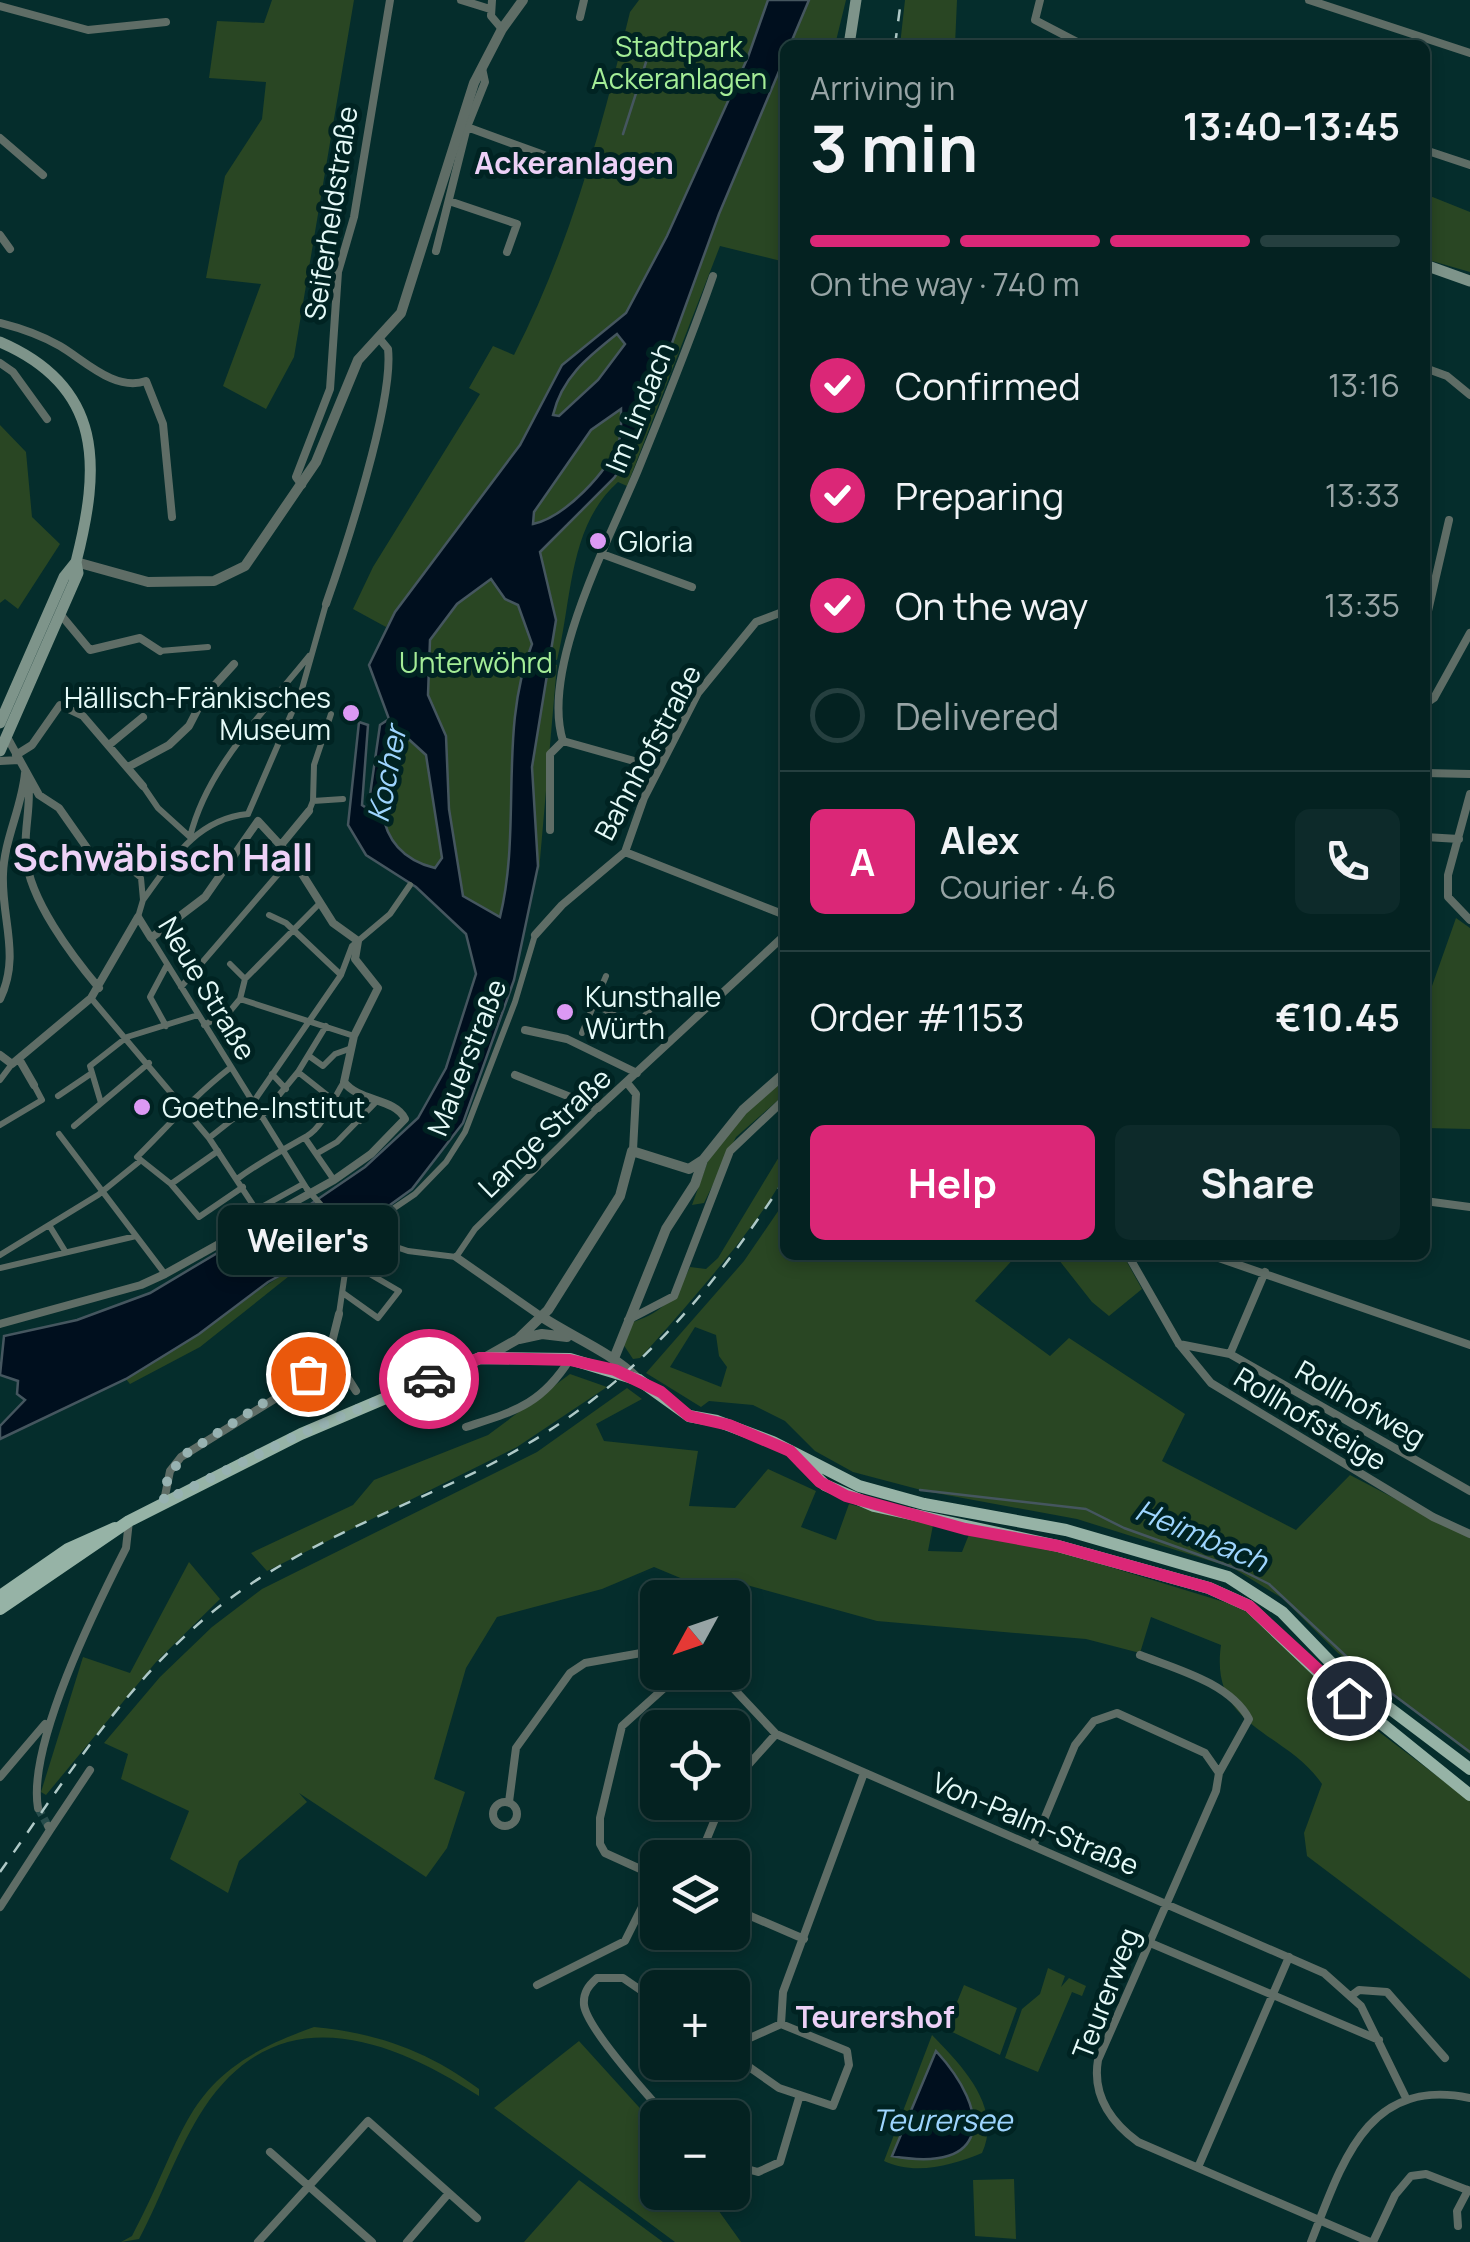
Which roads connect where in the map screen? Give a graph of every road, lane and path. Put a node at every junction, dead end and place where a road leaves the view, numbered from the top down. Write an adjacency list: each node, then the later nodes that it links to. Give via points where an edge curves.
1 (390, 0): 38 (street, Seiferheldstraße, via 354,217 338,272 330,389 296,478)
2 (461, 0): 8 (street)
3 (523, 0): 12 (street)
4 (584, 0): 10 (street)
5 (856, 0): 13 (main road)
6 (1040, 0): 14 (street, via 1035,20)
7 (1311, 0): 15 (street)
8 (491, 5): 12 (street)
9 (0, 6): 11 (street, via 88,30)
10 (580, 18)
11 (166, 22)
12 (502, 30): 16 (street)
13 (850, 40)
14 (1073, 40)
15 (1470, 52)
16 (482, 68): 17 (street, via 486,82); 32 (street, via 401,313)
17 (467, 127): 20 (street); 23 (street)
18 (0, 138): 22 (street)
19 (1430, 152): 21 (street)
20 (544, 155)
21 (1470, 165)
22 (43, 176)
23 (449, 201): 26 (street); 27 (street, via 518,224)
24 (0, 235): 25 (street)
25 (10, 249)
26 (436, 251)
27 (507, 252)
28 (1430, 267): 30 (main road)
29 (713, 276): 41 (street, Im Lindach)
30 (1470, 281)
31 (0, 323): 39 (street, via 61,347 103,374 146,381 163,424)
32 (379, 338): 38 (street, via 351,372); 45 (street, via 390,361 385,390)
33 (0, 342): 42 (main road, via 50,373 91,448 92,494)
34 (0, 363): 37 (street)
35 (1430, 370): 36 (street)
36 (1470, 396)
37 (47, 419)
38 (302, 486): 42 (street, via 245,566 214,581 148,582)
39 (172, 517)
40 (1449, 520): 44 (street)
41 (602, 554): 43 (street); 58 (street, Im Lindach, via 565,664)
42 (76, 562): 47 (main road, via 78,573); 56 (main road)
43 (692, 586)
44 (1430, 602)
45 (326, 604): 51 (street)
46 (780, 613): 64 (street, Bahnhofstraße, via 756,622 740,638 698,693)
47 (60, 614): 50 (street, via 90,650 140,638); 57 (main road)
48 (1470, 634): 53 (street)
49 (208, 648): 50 (street)
50 (160, 651)
51 (312, 652): 73 (street); 77 (street, via 226,760)
52 (234, 664): 63 (street, via 189,726)
53 (1430, 701)
54 (331, 714): 71 (street, via 314,765)
55 (143, 717): 59 (street)
56 (1, 720): 57 (main road)
57 (7, 737): 60 (main road); 61 (street)
58 (563, 740): 64 (street); 75 (street, Im Lindach, via 550,754)
59 (109, 745): 61 (street, via 83,716 60,704); 63 (street)
60 (0, 751)
61 (17, 758): 62 (street); 67 (street)
62 (0, 761)
63 (128, 767): 68 (street)
64 (659, 768): 81 (street, Bahnhofstraße)
65 (1430, 773): 66 (street)
66 (1468, 775): 69 (street)
67 (27, 776): 80 (street); 85 (street, via 6,856); 103 (street, via 27,866 67,950)
68 (143, 786): 77 (street)
69 (1470, 792): 78 (street)
70 (344, 799): 71 (street)
71 (313, 801): 72 (street)
72 (309, 811): 79 (street)
73 (248, 814): 74 (street); 77 (street, via 221,816)
74 (258, 822): 79 (street); 94 (street, via 205,897)
75 (550, 830)
76 (1430, 837): 78 (street)
77 (190, 838): 84 (street)
78 (1459, 839): 91 (street, via 1448,897)
79 (281, 845): 82 (street)
80 (88, 848): 84 (street, via 98,859 135,872 144,885)
81 (625, 852): 87 (street); 90 (street, Bahnhofstraße)
82 (292, 858): 86 (street); 102 (street)
83 (410, 884): 95 (street, via 390,914)
84 (143, 900): 89 (street)
85 (3, 901): 106 (street, via 12,940)
86 (319, 904): 92 (street); 95 (street)
87 (780, 913)
88 (269, 916): 92 (street)
89 (138, 917): 94 (street, Neue Straße); 103 (street)
90 (548, 919): 93 (street, Mauerstraße)
91 (1470, 920)
92 (295, 931): 99 (street); 101 (street)
93 (535, 935): 172 (street, Mauerstraße, via 465,1132 415,1194)
94 (150, 938): 98 (street, Neue Straße)
95 (358, 940): 99 (street); 117 (street, via 355,958 378,988)
96 (780, 941): 119 (street, Lange Straße)
97 (230, 964): 101 (street)
98 (168, 965): 102 (street, Neue Straße); 111 (street, via 150,997)
99 (341, 975): 110 (street)
100 (606, 976): 108 (street)
101 (246, 979): 107 (street)
102 (181, 987): 109 (street, Neue Straße)
103 (99, 988): 105 (street)
104 (662, 994): 114 (street)
105 (92, 998): 118 (street); 123 (street)
106 (0, 999)
107 (240, 999): 110 (street); 112 (street)
108 (590, 1002): 114 (street); 116 (street)
109 (198, 1015): 111 (street); 112 (street, Neue Straße)
110 (309, 1020): 113 (street); 128 (street)
111 (166, 1026): 118 (street)
112 (204, 1026): 125 (street, Neue Straße)
113 (326, 1026): 117 (street); 122 (street)
114 (637, 1026): 119 (street)
115 (525, 1030): 127 (street, via 566,1039)
116 (582, 1033)
117 (354, 1036): 120 (street)
118 (127, 1037): 124 (street); 129 (street, via 90,1066)
119 (667, 1043): 127 (street, Lange Straße)
120 (350, 1050): 122 (street, via 323,1066); 133 (street)
121 (0, 1055): 123 (street)
122 (309, 1056): 126 (street)
123 (15, 1062): 132 (street); 135 (street)
124 (150, 1063): 140 (street); 143 (street)
125 (230, 1068): 142 (street, Neue Straße); 143 (street)
126 (298, 1072): 136 (street); 138 (street)
127 (637, 1073): 134 (street, Lange Straße)
128 (272, 1074): 136 (street); 142 (street)
129 (89, 1075): 137 (street); 140 (street)
130 (516, 1075): 144 (street)
131 (780, 1077): 156 (street)
132 (0, 1080)
133 (344, 1082): 138 (street); 139 (street)
134 (628, 1084): 144 (street, Lange Straße); 153 (street, via 636,1094)
135 (34, 1085): 147 (street, via 42,1100)
136 (286, 1088): 145 (street)
137 (58, 1096)
138 (333, 1102): 146 (street); 151 (street)
139 (376, 1102): 146 (street); 160 (street, via 405,1116 403,1124)
140 (101, 1103): 148 (street)
141 (780, 1103): 185 (street, via 730,1151 674,1296)
142 (252, 1104): 145 (street, Neue Straße); 150 (street)
143 (182, 1106): 150 (street); 157 (street)
144 (598, 1108): 175 (street, Lange Straße, via 475,1229)
145 (261, 1117): 152 (street, Neue Straße)
146 (360, 1121): 155 (street)
147 (0, 1124)
148 (74, 1126)
149 (59, 1134): 165 (street)
150 (209, 1138): 154 (street)
151 (305, 1138): 152 (street); 155 (street)
152 (279, 1148): 159 (street); 163 (street, Neue Straße)
153 (634, 1150): 158 (street); 184 (street, via 620,1196)
154 (218, 1151): 159 (street); 161 (street)
155 (316, 1154): 160 (street)
156 (703, 1160): 158 (street); 162 (street)
157 (140, 1161): 161 (street); 165 (street)
158 (688, 1169): 162 (street)
159 (237, 1179): 164 (street)
160 (334, 1180): 169 (street)
161 (171, 1184): 164 (street, via 199,1218)
162 (695, 1184): 185 (street, via 666,1229)
163 (305, 1186): 168 (street); 172 (street, Neue Straße, bridge)
164 (243, 1187): 168 (street)
165 (102, 1191): 170 (street); 171 (street)
166 (1430, 1202): 167 (street)
167 (1470, 1208)
168 (258, 1209): 169 (street)
169 (263, 1220): 181 (street)
170 (49, 1225): 173 (street); 174 (street)
171 (136, 1236): 173 (street); 181 (street)
172 (352, 1236): 175 (street); 176 (street)
173 (64, 1251): 179 (street)
174 (0, 1255)
175 (456, 1258): 184 (street)
176 (344, 1259): 182 (street); 182 (street, via 399,1291 378,1318)
177 (1131, 1260): 189 (street, Rollhofsteige)
178 (1226, 1260): 180 (street)
179 (0, 1268)
180 (1265, 1272): 190 (street); 192 (street)
181 (165, 1274): 186 (street)
182 (343, 1292): 183 (street)
183 (339, 1314): 191 (street)
184 (542, 1317): 187 (street); 188 (street)
185 (628, 1320): 193 (street)
186 (0, 1324)
187 (518, 1339): 188 (street); 194 (street)
188 (575, 1339): 193 (street); 197 (street)
189 (1179, 1344): 192 (street, Rollhofweg); 206 (street, Rollhofsteige, via 1211,1383)
190 (1470, 1345)
191 (330, 1350): 196 (street); 200 (street)
192 (1230, 1354): 203 (street, Rollhofweg)
193 (615, 1356): 199 (street)
194 (485, 1358): 195 (main road); 204 (main road, via 300,1434)
195 (570, 1360): 197 (main road); 201 (street, via 529,1406)
196 (321, 1361)
197 (592, 1362): 199 (main road)
198 (308, 1374): 204 (street, via 181,1457 164,1487)
199 (639, 1380): 202 (main road, via 689,1416)
200 (356, 1391)
201 (466, 1428)
202 (790, 1451): 216 (main road, via 860,1486 1066,1530 1228,1577 1282,1612 1334,1667); 221 (main road, via 825,1485 874,1506 1058,1546 1209,1588 1249,1606 1319,1673)
203 (1470, 1491)
204 (164, 1501): 205 (main road)
205 (126, 1523): 207 (main road, via 68,1549); 208 (main road); 213 (street, via 126,1548)
206 (1470, 1534)
207 (0, 1596)
208 (0, 1610)
209 (640, 1653): 222 (street, via 585,1663 570,1673 516,1748)
210 (1140, 1654): 219 (street, Teurerweg, via 1203,1680 1244,1709 1249,1719)
211 (662, 1690): 225 (street, via 622,1726 600,1818 605,1853)
212 (735, 1690): 214 (street, Von-Palm-Straße)
213 (48, 1720): 220 (street); 223 (street)
214 (776, 1734): 215 (street); 218 (street, Von-Palm-Straße)
215 (750, 1763)
216 (1470, 1769)
217 (90, 1770): 227 (street)
218 (864, 1773): 224 (street, Von-Palm-Straße); 230 (street)
219 (1219, 1773): 224 (street, via 1205,1753 1117,1713 1094,1721 1075,1745); 226 (street, Teurerweg)
220 (0, 1776)
221 (1470, 1795)
222 (509, 1802)
223 (38, 1808)
224 (1033, 1846): 226 (street, Von-Palm-Straße)
225 (640, 1869)
226 (1165, 1902): 231 (street, Teurerweg); 232 (street, Von-Palm-Straße)
227 (0, 1907)
228 (640, 1911): 233 (street, via 625,1941)
229 (750, 1916): 230 (street)
230 (804, 1939): 237 (street, via 783,1992)
231 (1148, 1942): 235 (street); 247 (street, Teurerweg, via 1098,2060 1100,2089 1111,2118 1138,2142)
232 (1289, 1956): 235 (street); 236 (street, Von-Palm-Straße)
233 (536, 1985)
234 (640, 1991): 245 (street, via 614,1976 596,1978 584,2002 596,2028)
235 (1272, 1993): 239 (street); 247 (street)
236 (1351, 1996): 239 (street, Von-Palm-Straße); 240 (street, Von-Palm-Straße, via 1359,1990 1387,1992)
237 (781, 2024): 238 (street); 243 (street, via 840,2046 850,2057 833,2106)
238 (750, 2038)
239 (1380, 2040): 242 (street, Von-Palm-Straße)
240 (1446, 2058)
241 (750, 2067): 243 (street)
242 (1405, 2096): 244 (street); 253 (street, via 1360,2131)
243 (799, 2098): 248 (street, via 780,2162)
244 (1470, 2098)
245 (654, 2100)
246 (270, 2152): 249 (street)
247 (1199, 2166): 253 (street, Teurerweg)
248 (750, 2170)
249 (308, 2186): 251 (street, via 368,2120); 255 (street); 256 (street)
250 (1469, 2191): 254 (street, via 1457,2211); 259 (street, via 1426,2174 1410,2176)
251 (449, 2193): 252 (street); 257 (street)
252 (477, 2218)
253 (1320, 2219): 258 (street); 259 (street, Teurerweg)
254 (1458, 2226)
255 (258, 2242)
256 (372, 2242)
257 (406, 2242)
258 (1311, 2242)
259 (1372, 2242)

